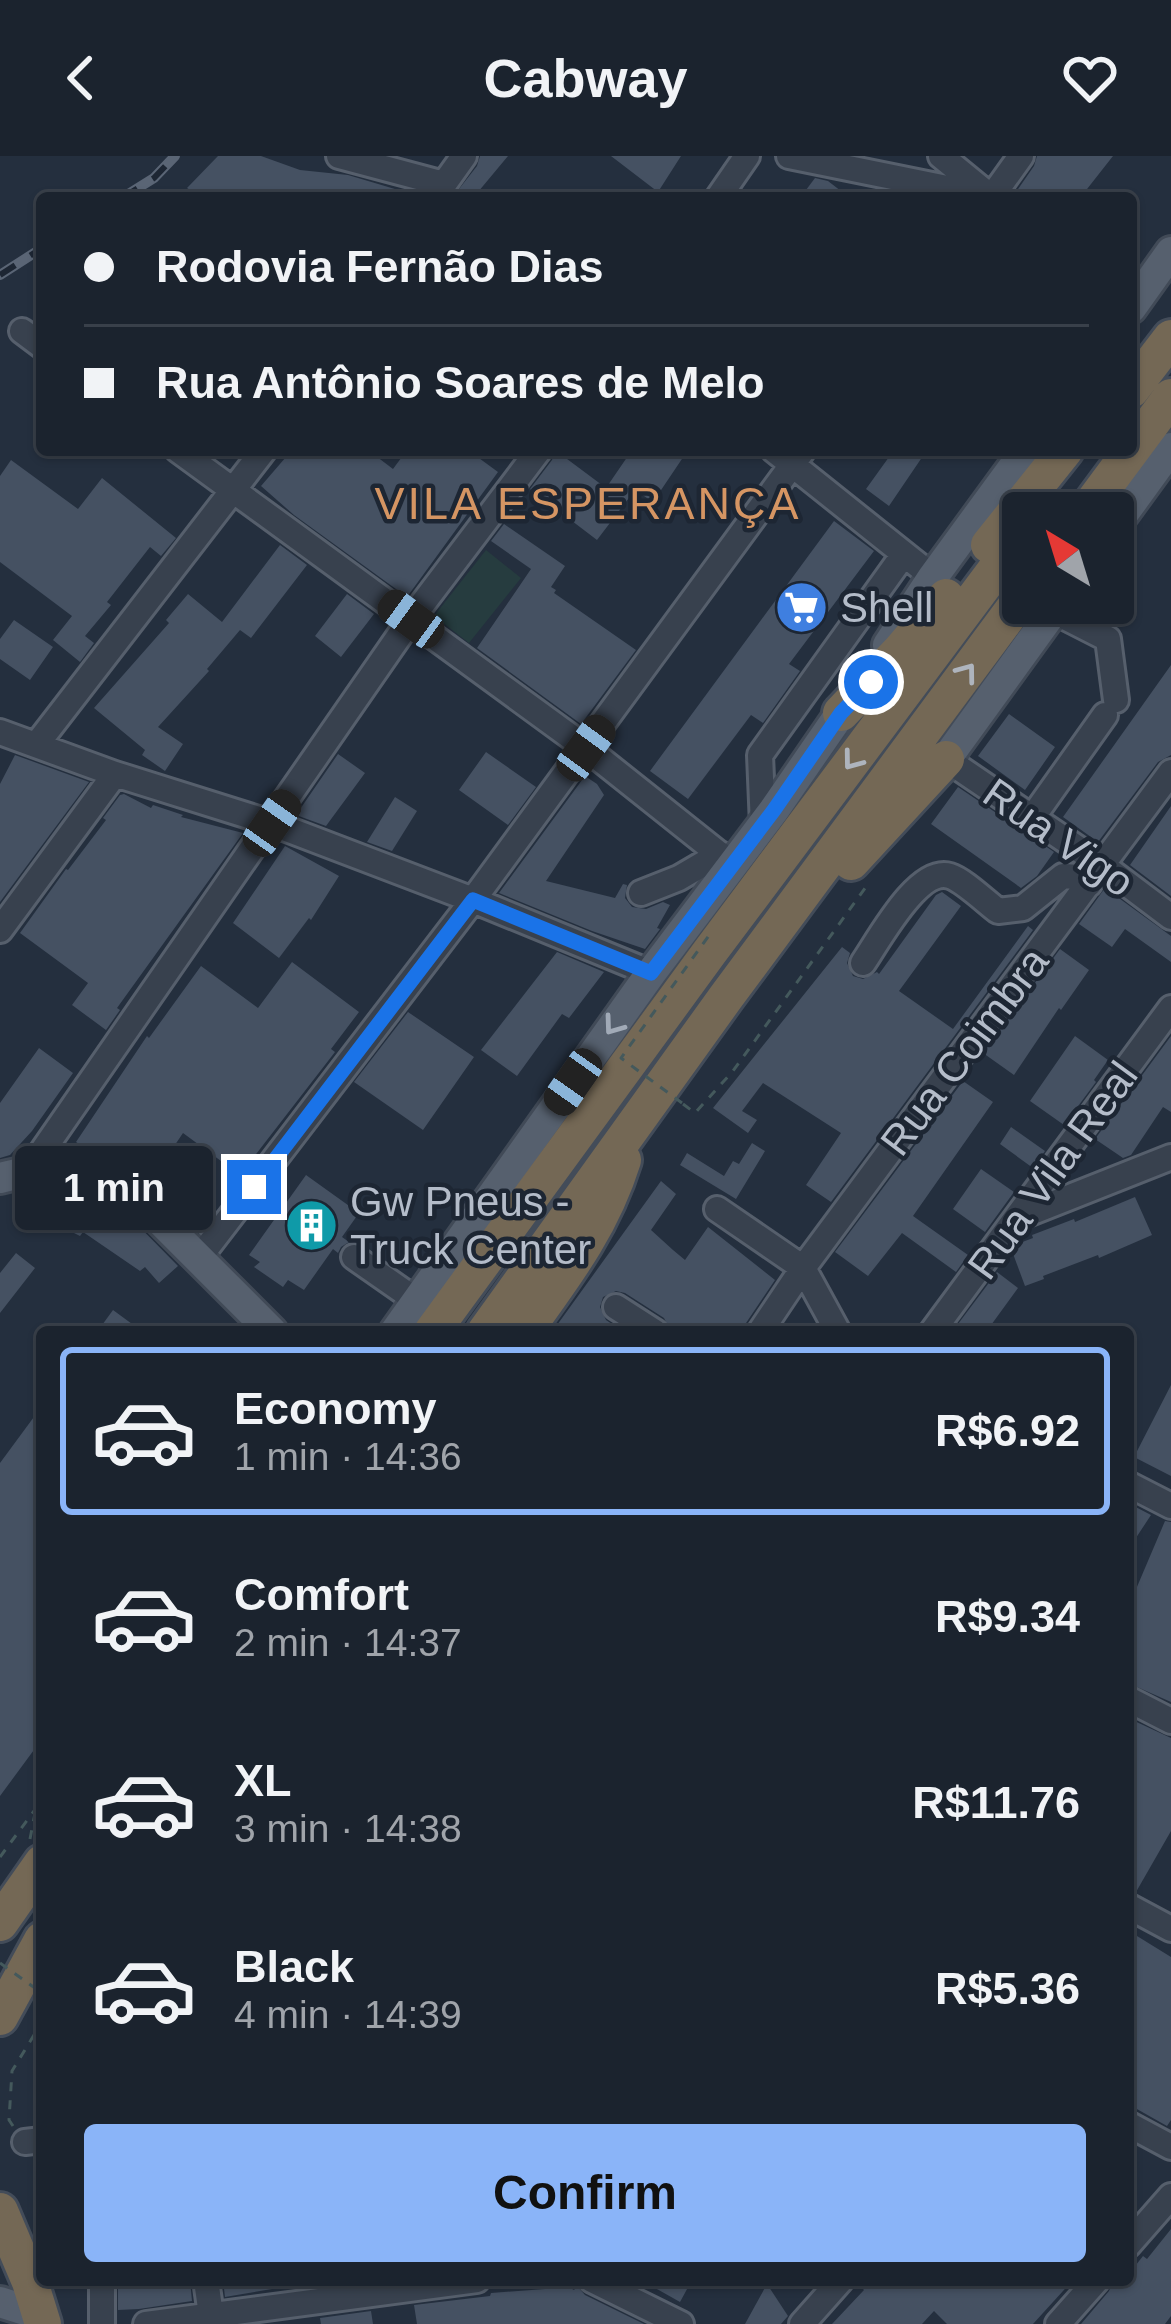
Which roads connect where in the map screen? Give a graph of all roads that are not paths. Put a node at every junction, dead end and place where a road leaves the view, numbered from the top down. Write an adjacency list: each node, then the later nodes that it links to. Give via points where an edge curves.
1 (339, 156): 2 (street, via 444,184)
2 (464, 156)
3 (747, 156): 7 (street)
4 (789, 156): 8 (street)
5 (941, 156): 9 (street)
6 (1021, 156): 10 (street)
7 (722, 192)
8 (962, 192)
9 (984, 192)
10 (995, 192)
11 (1171, 252): 12 (main road)
12 (1137, 299)
13 (1171, 319): 15 (highway)
14 (1171, 338): 16 (highway)
15 (1137, 361)
16 (1137, 383)
17 (1171, 397): 18 (highway)
18 (1137, 443)
19 (1171, 448): 32 (main road)
20 (186, 456): 29 (street)
21 (259, 456): 29 (street)
22 (534, 456): 37 (street)
23 (789, 456): 45 (street)
24 (792, 456): 33 (street)
25 (1022, 456): 35 (main road)
26 (1060, 456): 42 (highway)
27 (1081, 456): 30 (highway)
28 (1127, 456): 31 (highway)
29 (232, 491): 37 (street); 44 (street)
30 (1054, 492)
31 (1101, 492)
32 (1134, 499)
33 (904, 554): 35 (street); 36 (street)
34 (1002, 561): 72 (highway, one-way to 72)
35 (933, 577): 41 (main road)
36 (867, 606): 41 (street); 51 (street, via 760,755)
37 (411, 619): 45 (street); 50 (street)
38 (1029, 624): 60 (highway, one-way to 38)
39 (1032, 624): 46 (main road)
40 (1081, 624): 49 (street, via 1108,639 1110,707)
41 (899, 628): 42 (main road)
42 (841, 713): 51 (main road)
43 (0, 732): 44 (street)
44 (38, 745): 48 (street)
45 (586, 748): 52 (street); 55 (street)
46 (946, 759): 49 (street, Rua Vigo); 60 (highway)
47 (1171, 772): 53 (street, Rua Coimbra)
48 (115, 774): 50 (street); 57 (street)
49 (1032, 818): 53 (street, Rua Vigo)
50 (272, 823): 55 (street); 64 (street)
51 (763, 824): 52 (main road)
52 (726, 859): 54 (street); 59 (main road)
53 (1096, 875): 56 (street, Rua Vigo); 58 (street, via 1063,876 1023,908 998,911 950,876 933,876); 70 (street, Rua Coimbra)
54 (641, 892)
55 (473, 900): 59 (street); 69 (street)
56 (1171, 917)
57 (0, 930)
58 (863, 963)
59 (651, 973): 72 (main road, one-way to 72)
60 (726, 997): 62 (highway)
61 (1171, 1008): 67 (street, Rua Vila Real)
62 (635, 1124): 74 (highway); 75 (highway, via 612,1197)
63 (1171, 1156): 67 (street)
64 (30, 1169): 65 (main road); 69 (main road, via 100,1177 130,1191)
65 (0, 1178)
66 (717, 1209): 70 (street)
67 (1015, 1219): 79 (street, Rua Vila Real)
68 (354, 1256): 72 (street)
69 (199, 1258): 73 (main road)
70 (802, 1268): 77 (street, Rua Coimbra); 78 (street)
71 (616, 1307): 76 (street)
72 (424, 1317)
73 (266, 1326)
74 (489, 1326)
75 (528, 1326)
76 (646, 1326)
77 (764, 1326)
78 (835, 1326)
79 (936, 1326)
80 (1134, 1487): 81 (street)
81 (1171, 1506)
82 (1134, 1702): 83 (street)
83 (1171, 1721)
84 (36, 1860): 86 (highway)
85 (1134, 1909): 87 (street)
86 (3, 1917)
87 (1171, 1929)
88 (36, 1946): 90 (highway)
89 (36, 1949): 91 (highway)
90 (0, 1995)
91 (0, 2017)
92 (1134, 2127): 93 (street)
93 (1171, 2147)
94 (1171, 2196): 96 (street)
95 (0, 2211): 106 (highway)
96 (1134, 2238)
97 (102, 2286): 107 (street)
98 (207, 2286): 105 (street)
99 (429, 2286): 104 (street)
100 (604, 2286): 109 (street)
101 (836, 2286): 110 (street)
102 (1092, 2286): 111 (street)
103 (0, 2302): 106 (main road)
104 (304, 2302): 105 (street)
105 (211, 2315): 108 (street)
106 (41, 2324)
107 (102, 2324)
108 (146, 2324)
109 (682, 2324)
110 (802, 2324)
111 (1058, 2324)

